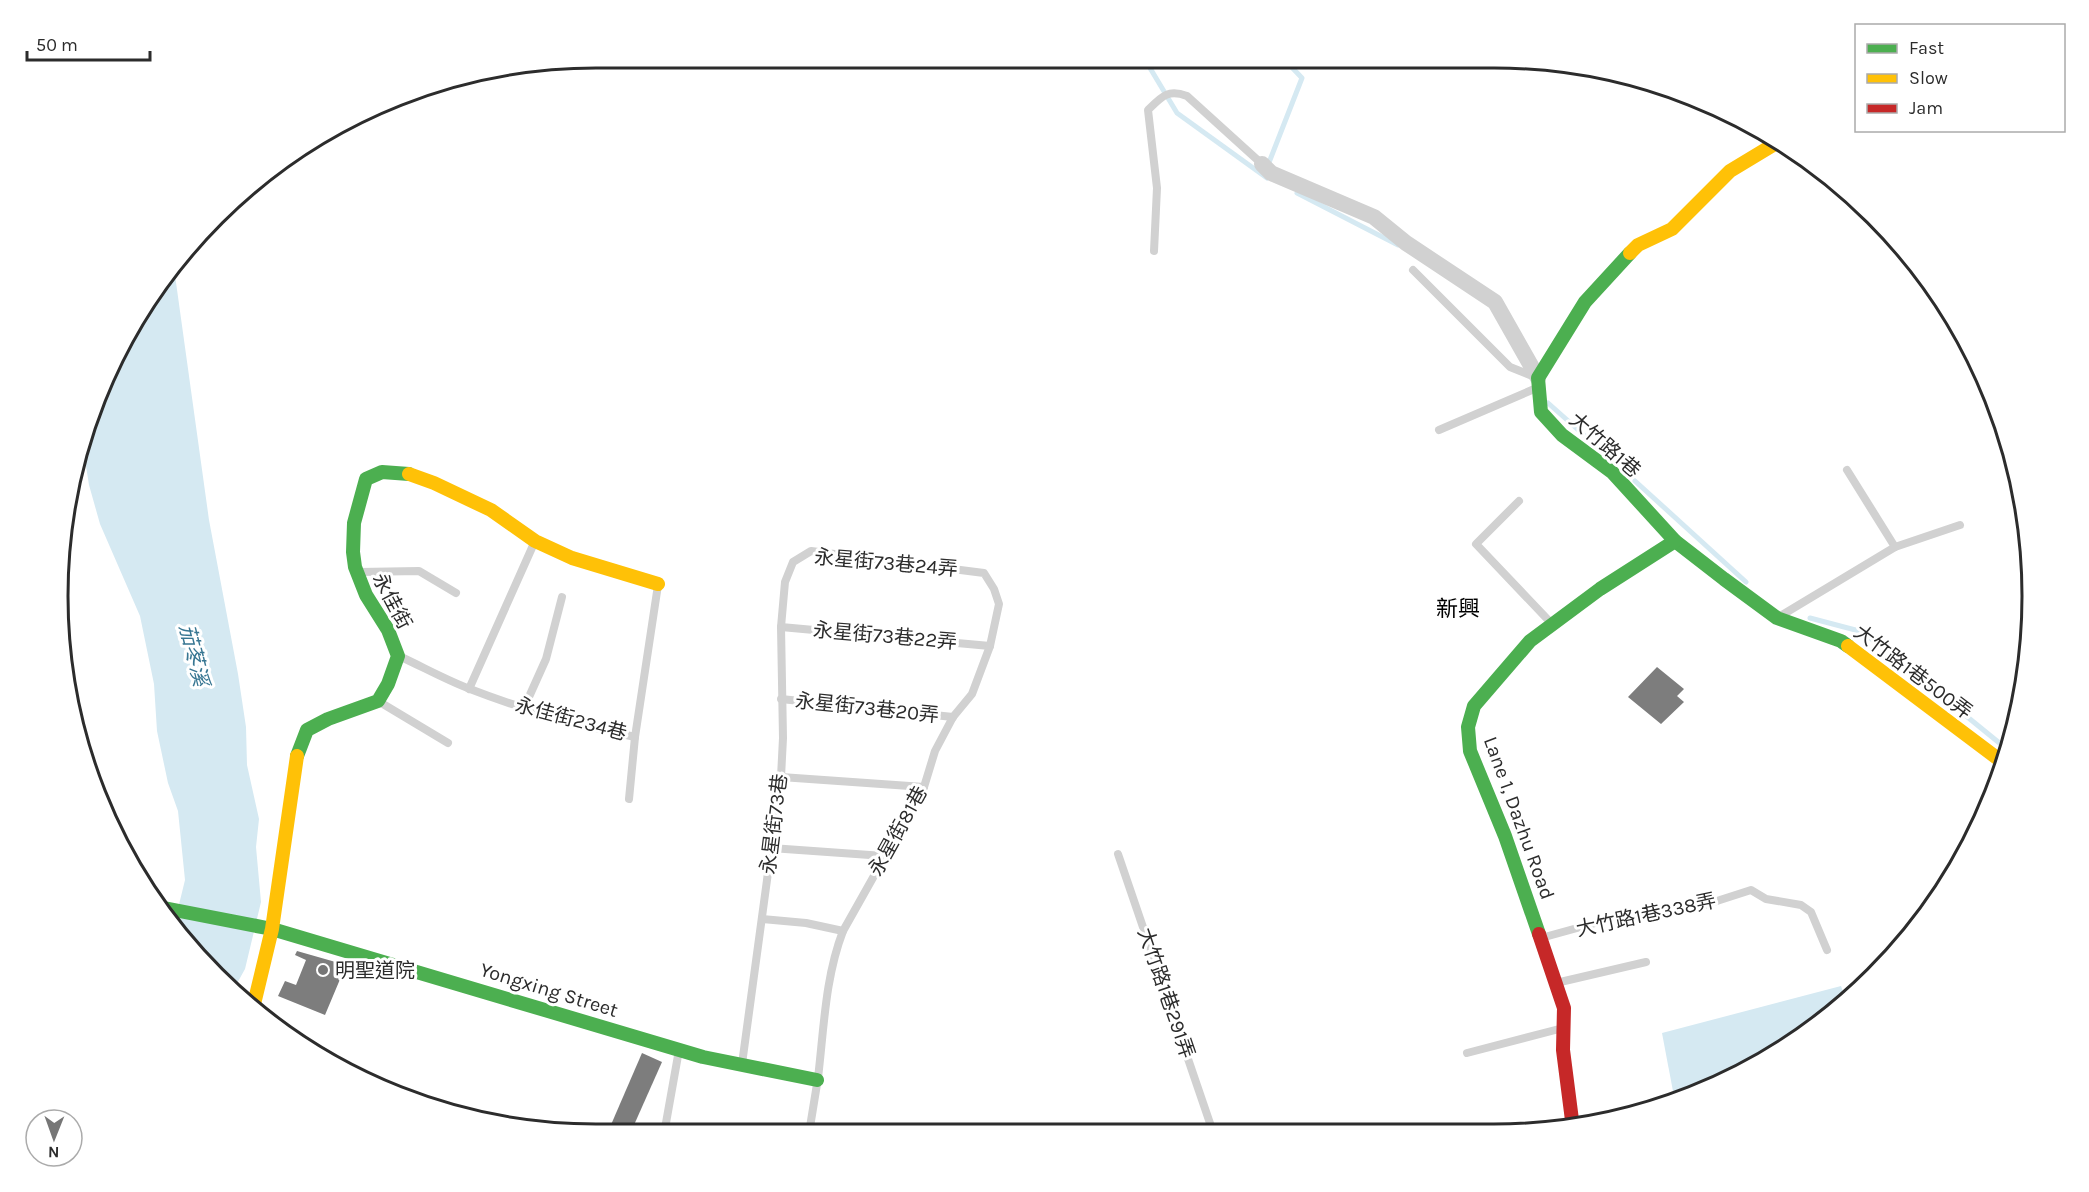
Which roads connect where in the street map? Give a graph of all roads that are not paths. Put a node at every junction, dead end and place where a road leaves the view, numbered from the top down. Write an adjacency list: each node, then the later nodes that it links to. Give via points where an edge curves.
1 (1770, 147): 5 (street, via 1730,171 1672,229 1638,245 1584,302)
2 (1267, 168): 3 (lane, via 1187,96 1176,92 1162,96 1148,110 1157,188); 5 (street, via 1374,217 1490,298)
3 (1154, 250)
4 (1413, 270): 5 (lane, via 1510,367)
5 (1536, 384): 6 (lane); 10 (street, 大竹路1巷, via 1541,412 1562,435 1612,472)
6 (1439, 430)
7 (1847, 470): 12 (lane)
8 (1519, 501): 20 (lane, via 1476,544)
9 (1960, 525): 12 (lane)
10 (1675, 540): 19 (street, 大竹路1巷500弄); 20 (street, Lane 1, Dazhu Road)
11 (535, 541): 13 (street, 永佳街, via 491,510 443,487 405,473 382,472 366,479 359,498 352,549); 15 (street, 永佳街, via 572,558); 24 (lane)
12 (1895, 547): 19 (lane)
13 (355, 572): 17 (lane, via 419,570); 23 (street, 永佳街)
14 (785, 582): 16 (lane, 永星街73巷24弄, via 793,562 811,551 984,573); 21 (lane, 永星街73巷)
15 (658, 584): 29 (lane, 永佳街234巷)
16 (994, 589): 22 (lane, 永星街81巷, via 999,604)
17 (456, 593)
18 (562, 597): 27 (lane, via 546,659)
19 (1777, 618): 31 (street, 大竹路1巷500弄, via 1842,641)
20 (1553, 625): 42 (street, Lane 1, Dazhu Road, via 1530,641 1494,681 1474,706 1468,727 1470,752)
21 (781, 627): 22 (lane, 永星街73巷22弄); 25 (lane, 永星街73巷)
22 (990, 646): 28 (lane, 永星街81巷, via 972,694)
23 (398, 656): 24 (lane, 永佳街234巷); 26 (street, 永佳街)
24 (469, 689): 27 (lane, 永佳街234巷)
25 (781, 699): 28 (lane, 永星街73巷20弄); 32 (lane, 永星街73巷)
26 (378, 701): 30 (lane); 40 (street, via 307,730 299,747)
27 (524, 708): 29 (lane, 永佳街234巷)
28 (953, 717): 33 (lane, 永星街81巷, via 935,751)
29 (635, 737): 34 (lane)
30 (448, 743)
31 (1996, 757)
32 (781, 777): 33 (lane); 35 (lane, 永星街73巷)
33 (924, 786): 37 (lane, 永星街81巷)
34 (628, 799)
35 (771, 848): 37 (lane); 39 (lane, 永星街73巷)
36 (1118, 854): 55 (lane, 大竹路1巷291弄)
37 (884, 856): 41 (lane, 永星街81巷)
38 (171, 909): 40 (street, Yongxing Street)
39 (762, 919): 41 (lane); 50 (lane, 永星街73巷)
40 (272, 929): 46 (street); 48 (street, Yongxing Street)
41 (843, 931): 51 (lane, 永星街81巷, via 829,977)
42 (1541, 938): 43 (lane, 大竹路1巷338弄, via 1628,914 1656,915 1692,909 1751,890 1766,899 1801,905 1811,912); 45 (street, Lane 1, Dazhu Road)
43 (1827, 950)
44 (1646, 962): 45 (lane)
45 (1556, 983): 47 (street, Lane 1, Dazhu Road, via 1563,1008)
46 (255, 999)
47 (1563, 1028): 49 (lane); 52 (street, Lane 1, Dazhu Road)
48 (680, 1050): 50 (street, Yongxing Street); 53 (lane)
49 (1467, 1053)
50 (742, 1065): 51 (street, Yongxing Street)
51 (817, 1080): 54 (lane, 永星街81巷)
52 (1572, 1118)
53 (666, 1124)
54 (810, 1124)
55 (1210, 1124)

